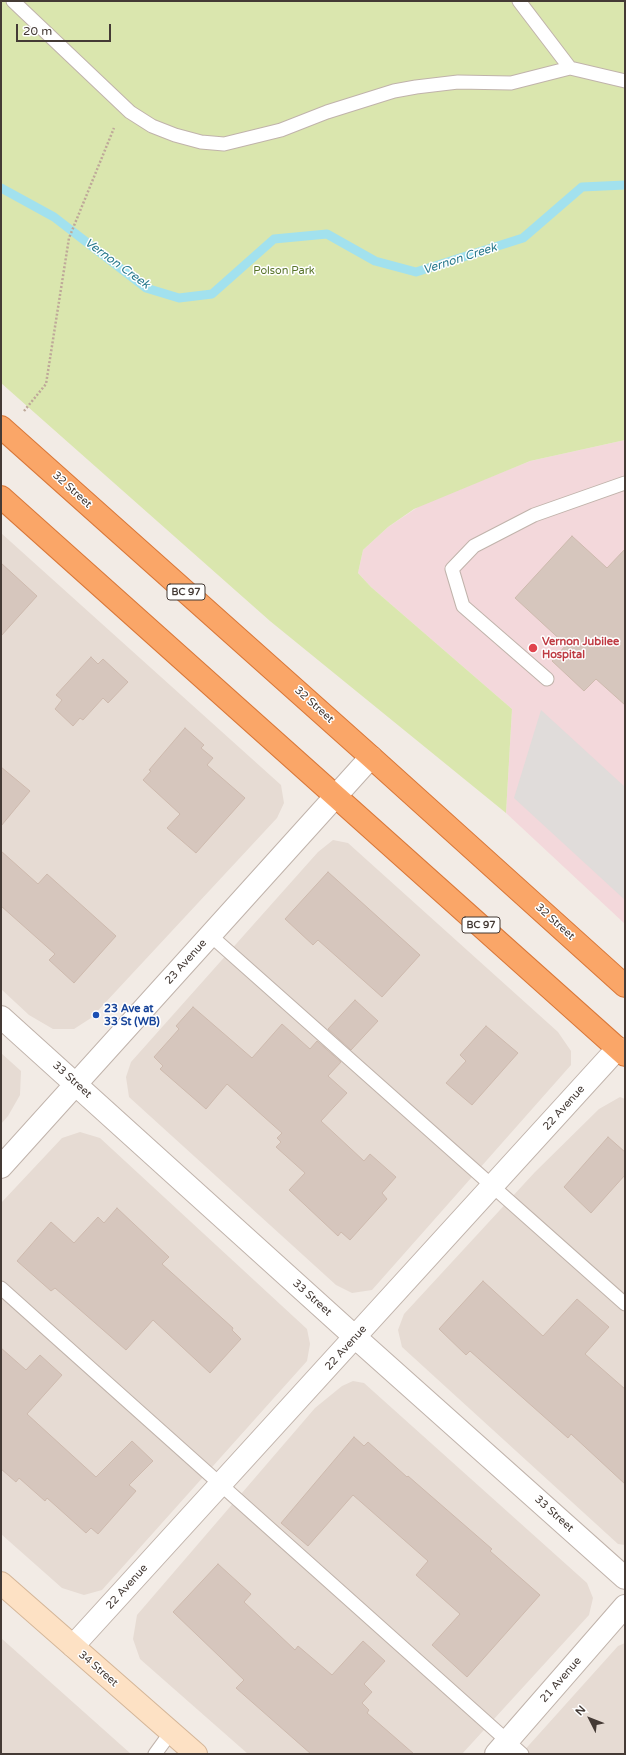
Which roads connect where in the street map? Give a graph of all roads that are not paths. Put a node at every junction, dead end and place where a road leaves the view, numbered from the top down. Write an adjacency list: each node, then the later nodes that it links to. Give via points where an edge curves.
1 (13, 1): 3 (lane, via 130,112 152,126 201,142 224,144 280,130 394,91 458,82 511,83)
2 (519, 1): 3 (lane)
3 (570, 68): 4 (lane)
4 (625, 81)
5 (1, 427): 9 (highway, 32 Street / BC 97)
6 (625, 483): 8 (lane, via 534,515 474,546 452,569 463,606)
7 (1, 497): 10 (highway, BC 97)
8 (547, 679)
9 (371, 757): 10 (street, 23 Avenue); 12 (highway, 32 Street / BC 97)
10 (336, 796): 11 (street, 23 Avenue); 14 (highway, BC 97)
11 (210, 935): 15 (street, 23 Avenue); 17 (lane)
12 (625, 986)
13 (1, 1017): 15 (street, 33 Street)
14 (621, 1051): 17 (street, 22 Avenue)
15 (76, 1084): 16 (street, 23 Avenue); 20 (street, 33 Street)
16 (1, 1167)
17 (493, 1186): 19 (lane); 20 (street, 22 Avenue)
18 (1, 1288): 21 (lane)
19 (625, 1304)
20 (355, 1337): 21 (street, 22 Avenue); 22 (street, 33 Street)
21 (220, 1485): 25 (street, 22 Avenue); 27 (lane)
22 (625, 1578)
23 (1, 1583): 25 (street, 34 Street)
24 (625, 1606): 27 (street, 21 Avenue)
25 (73, 1646): 26 (street, 34 Street)
26 (171, 1732): 28 (lane); 29 (street, 34 Street)
27 (509, 1750)
28 (155, 1754)
29 (196, 1754)

